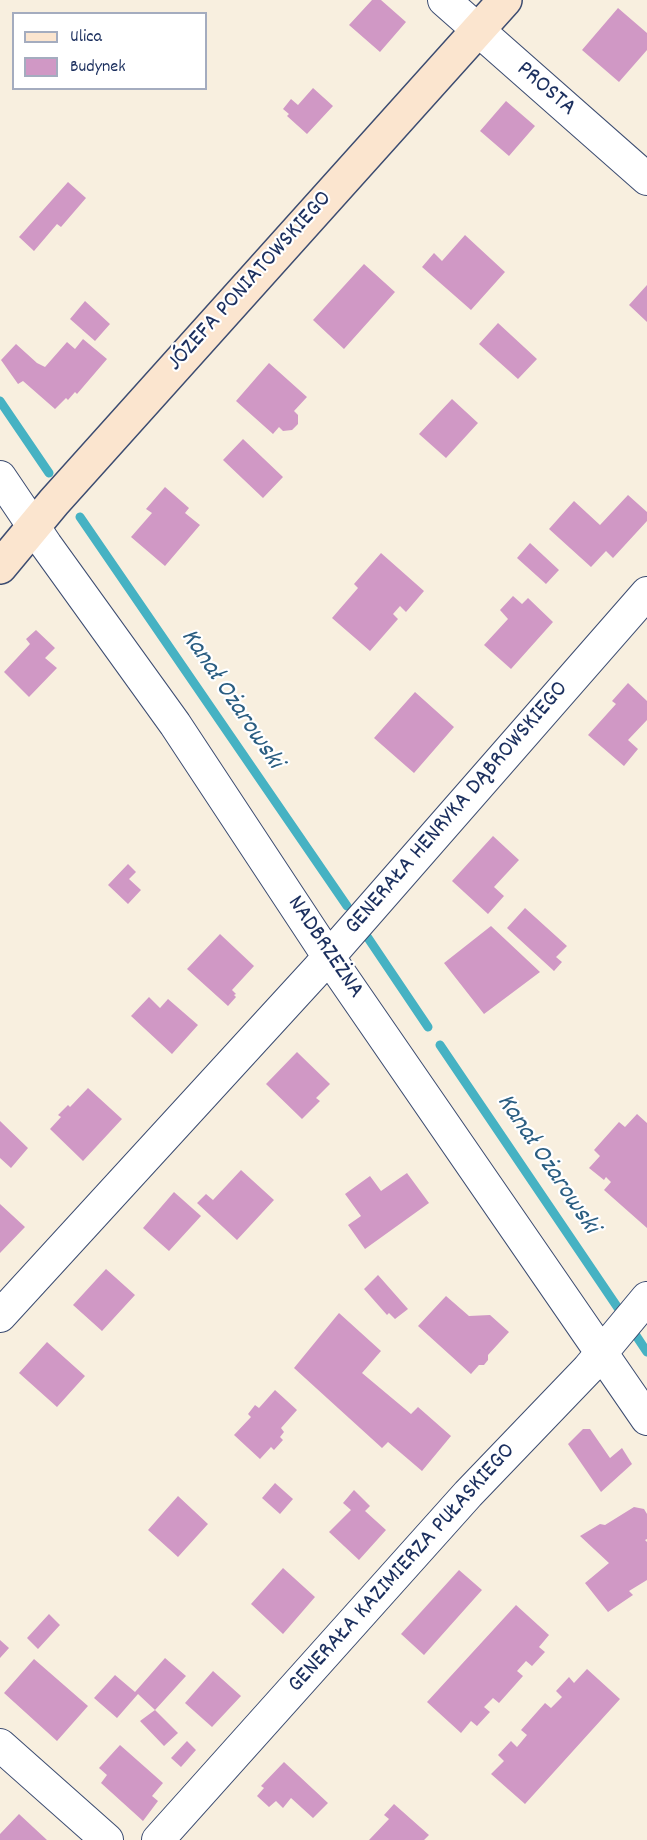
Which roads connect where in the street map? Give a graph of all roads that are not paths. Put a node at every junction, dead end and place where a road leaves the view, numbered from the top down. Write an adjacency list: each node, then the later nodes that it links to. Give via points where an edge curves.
1 (444, 0): 3 (street, PROSTA)
2 (505, 0): 3 (street, JÓZEFA PONIATOWSKIEGO)
3 (478, 30): 4 (street, PROSTA); 6 (street, JÓZEFA PONIATOWSKIEGO)
4 (647, 179)
5 (0, 477): 6 (street, NADBRZEŻNA)
6 (33, 526): 7 (street, JÓZEFA PONIATOWSKIEGO); 9 (street, NADBRZEŻNA, via 175,724)
7 (0, 567)
8 (647, 593): 9 (street, GENERAŁA HENRYKA DĄBROWSKIEGO)
9 (328, 956): 11 (street, GENERAŁA HENRYKA DĄBROWSKIEGO); 12 (street, NADBRZEŻNA)
10 (647, 1298): 12 (street, GENERAŁA KAZIMIERZA PUŁASKIEGO)
11 (0, 1316)
12 (601, 1352): 13 (street, NADBRZEŻNA); 16 (street, GENERAŁA KAZIMIERZA PUŁASKIEGO, via 468,1494)
13 (647, 1419)
14 (0, 1745): 15 (street)
15 (106, 1840)
16 (158, 1840)

